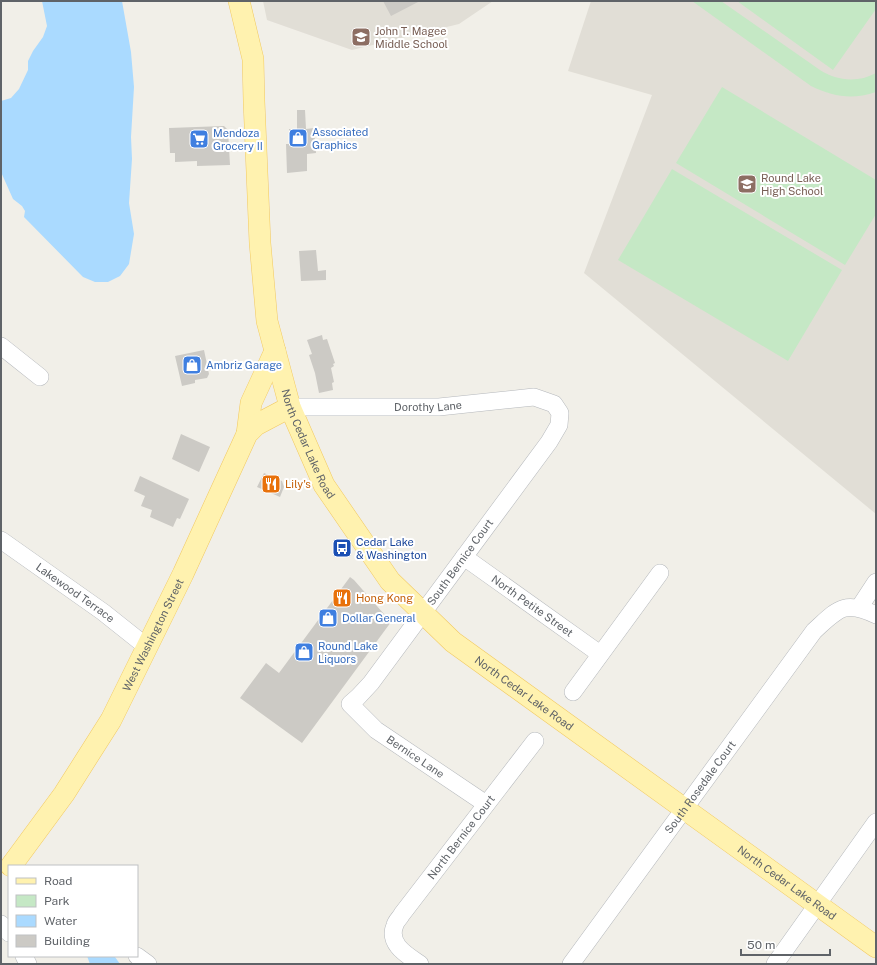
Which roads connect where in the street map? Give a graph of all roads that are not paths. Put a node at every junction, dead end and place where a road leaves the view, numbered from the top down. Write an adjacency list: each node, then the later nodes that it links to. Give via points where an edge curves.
1 (240, 1): 3 (main road, North Cedar Lake Road, via 253,59 260,243 267,321)
2 (1, 346): 4 (street)
3 (275, 351): 5 (main road, North Cedar Lake Road); 7 (main road, via 251,403)
4 (40, 376)
5 (290, 407): 6 (street, Dorothy Lane, via 439,407 534,397 554,404); 7 (main road, West Washington Street, via 256,425); 13 (main road, North Cedar Lake Road, via 324,485 390,581)
6 (560, 413): 9 (street, South Bernice Court, via 559,425 549,442)
7 (247, 434): 15 (main road, West Washington Street)
8 (1, 540): 15 (street, Lakewood Terrace, via 103,612)
9 (464, 557): 13 (street, South Bernice Court); 16 (street, North Petite Street)
10 (660, 572): 16 (street)
11 (876, 582): 12 (street)
12 (859, 608): 14 (street); 21 (street, South Rosedale Court, via 846,607 833,613 814,631)
13 (422, 613): 18 (street, South Bernice Court, via 371,683); 21 (main road, North Cedar Lake Road, via 453,642)
14 (876, 615)
15 (147, 647): 23 (main road, West Washington Street, via 111,720 64,794)
16 (600, 654): 17 (street)
17 (573, 692)
18 (350, 704): 20 (street, Bernice Lane, via 376,730)
19 (535, 741): 20 (street, North Bernice Court)
20 (486, 804): 32 (street, North Bernice Court, via 394,926 397,945)
21 (684, 809): 26 (main road, North Cedar Lake Road); 33 (street, South Rosedale Court)
22 (876, 822): 26 (street)
23 (14, 865)
24 (8, 872): 25 (main road, West Washington Street)
25 (1, 880)
26 (817, 904): 29 (main road, North Cedar Lake Road); 34 (street)
27 (1, 924): 28 (street)
28 (8, 932)
29 (876, 947)
30 (138, 957): 31 (street)
31 (148, 964)
32 (420, 964)
33 (571, 964)
34 (775, 964)

